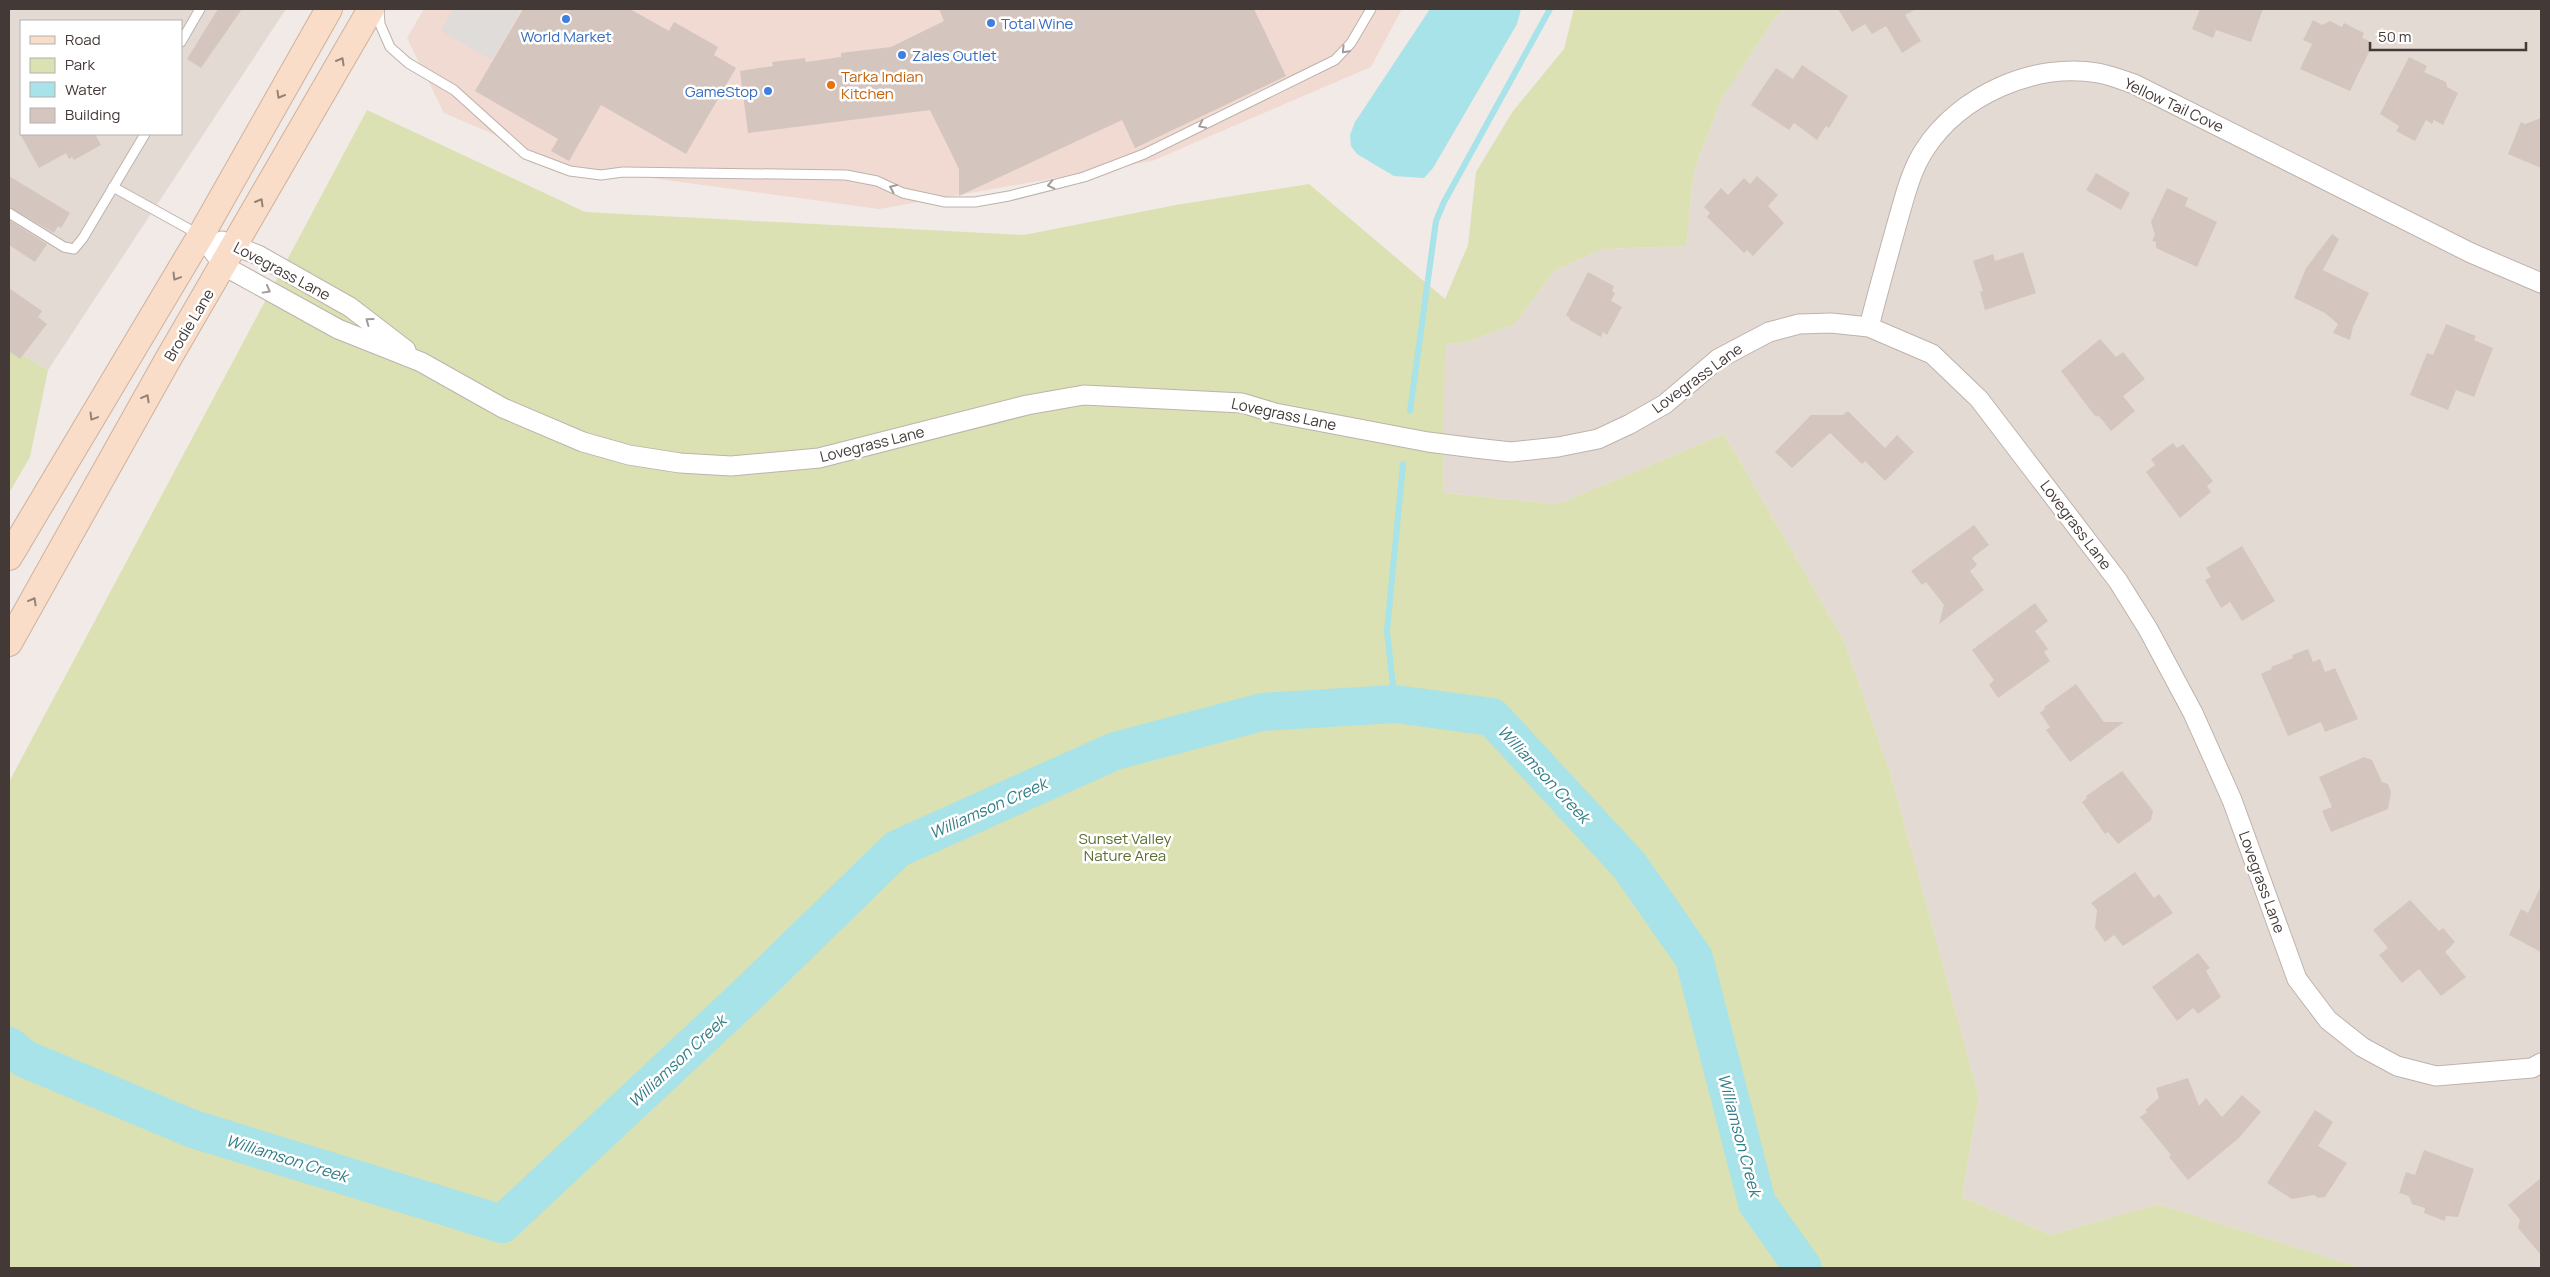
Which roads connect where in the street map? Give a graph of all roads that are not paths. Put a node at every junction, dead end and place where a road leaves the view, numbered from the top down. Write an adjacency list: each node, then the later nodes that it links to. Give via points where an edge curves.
1 (200, 9): 6 (lane)
2 (329, 9): 10 (main road, one-way to 10)
3 (371, 9): 11 (main road, Brodie Lane, one-way to 3)
4 (379, 9): 5 (lane, one-way to 4, via 1351,43 1334,60 1144,154 1084,177 975,202 945,202 902,193 877,181 846,175 623,172 601,175 570,171 525,154 454,90 408,63 390,47 384,36)
5 (1371, 9)
6 (182, 40)
7 (144, 135): 8 (lane)
8 (113, 188): 9 (lane, via 84,238 74,248 64,248); 10 (lane)
9 (9, 213)
10 (201, 235): 11 (street, Lovegrass Lane); 15 (main road, one-way to 15)
11 (230, 256): 14 (street, Lovegrass Lane, one-way to 14, via 338,329); 14 (street, Lovegrass Lane, one-way to 11, via 350,308); 16 (main road, Brodie Lane, one-way to 11, via 162,370)
12 (2541, 283): 13 (street, Yellow Tail Cove, via 2471,253 2134,84 2098,73 2048,73 2002,86 1975,101 1947,123 1925,149 1902,206)
13 (1869, 327): 14 (street, Lovegrass Lane, via 1799,324 1769,332 1718,359 1665,404 1606,436 1558,447 1511,452 1428,442 1275,413 1242,403 1084,395 1027,405 819,458 731,466 680,463 629,455 583,442 503,408); 17 (street, Lovegrass Lane, via 1932,354 1979,399 2118,581 2193,713 2232,800 2297,979 2328,1020 2362,1047 2397,1066 2436,1076 2532,1068)
14 (420, 362)
15 (9, 557)
16 (9, 643)
17 (2541, 1063)

